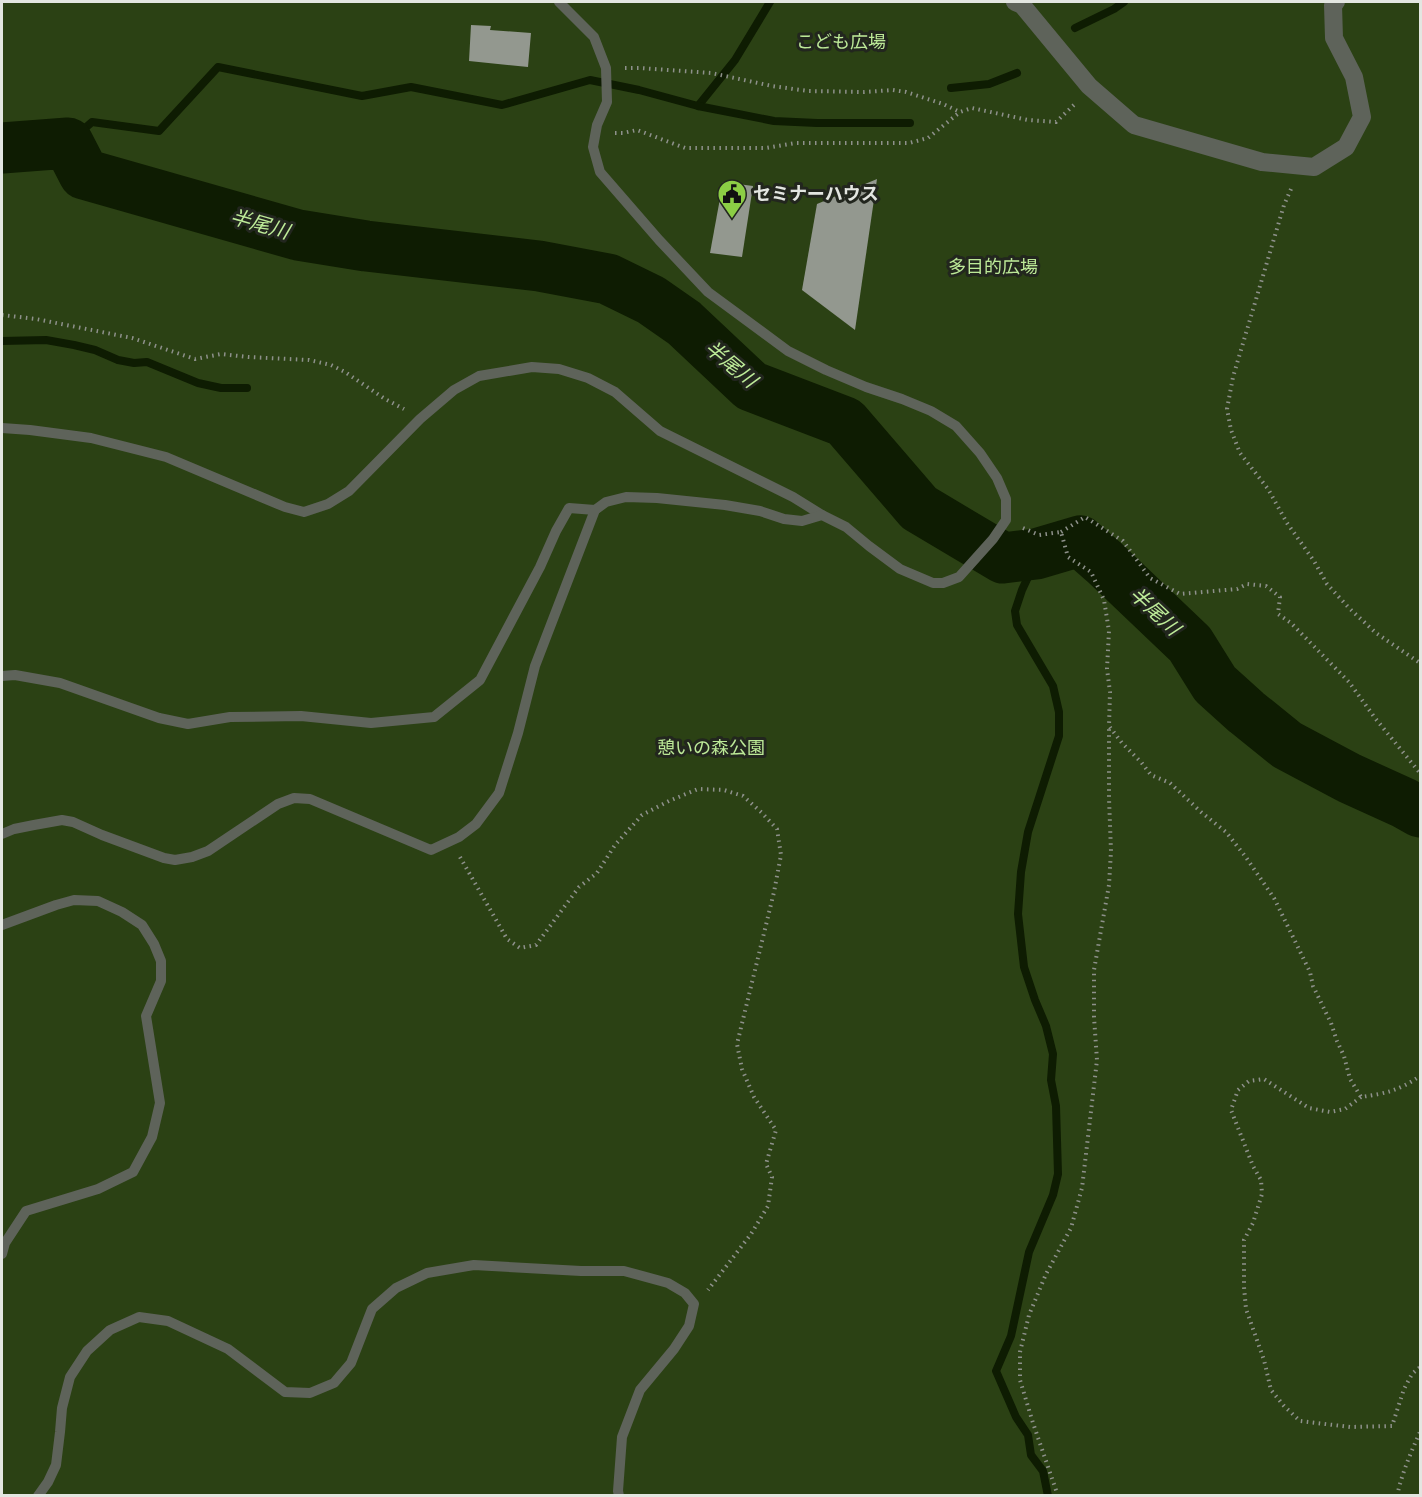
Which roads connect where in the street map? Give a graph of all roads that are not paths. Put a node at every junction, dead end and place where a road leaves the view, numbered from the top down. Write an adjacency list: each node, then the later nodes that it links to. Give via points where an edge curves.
1 (559, 2): 6 (lane, via 594,37 606,68 607,102 593,147 600,172 658,240 708,292 788,351 866,387 932,411 956,426 980,453 1006,499 1006,520 993,539 959,577 943,583 933,583 900,569 846,527)
2 (1015, 2): 3 (street, via 1089,86 1134,125 1262,162 1314,167 1346,147 1362,117 1354,76 1334,38)
3 (1336, 2)
4 (2, 428): 6 (lane, via 91,438 166,457 304,512 349,491 454,390 479,376 532,367 559,369 615,392 660,431 794,497)
5 (595, 510): 6 (lane, via 606,502 627,497 724,505 802,521); 7 (lane, via 569,508 480,680 434,717 371,723 301,716 230,717 189,724 159,718 60,682); 8 (lane, via 535,666 499,793 476,824 459,837 431,850 310,799 294,798 278,804 208,852 175,860 62,820)
6 (822, 515)
7 (2, 676)
8 (2, 834)
9 (2, 925): 10 (lane, via 74,900 98,901 142,925 161,961 160,981 146,1016 160,1103 152,1137 133,1172 98,1189 26,1211)
10 (2, 1254)
11 (38, 1496): 12 (lane, via 56,1465 62,1408 70,1377 87,1351 110,1330 139,1317 168,1321 228,1349 285,1392 310,1393 334,1383 351,1363 372,1309 396,1288 426,1273 474,1265 624,1271 668,1283 686,1293 694,1304 689,1326 640,1390 622,1437)
12 (619, 1496)

